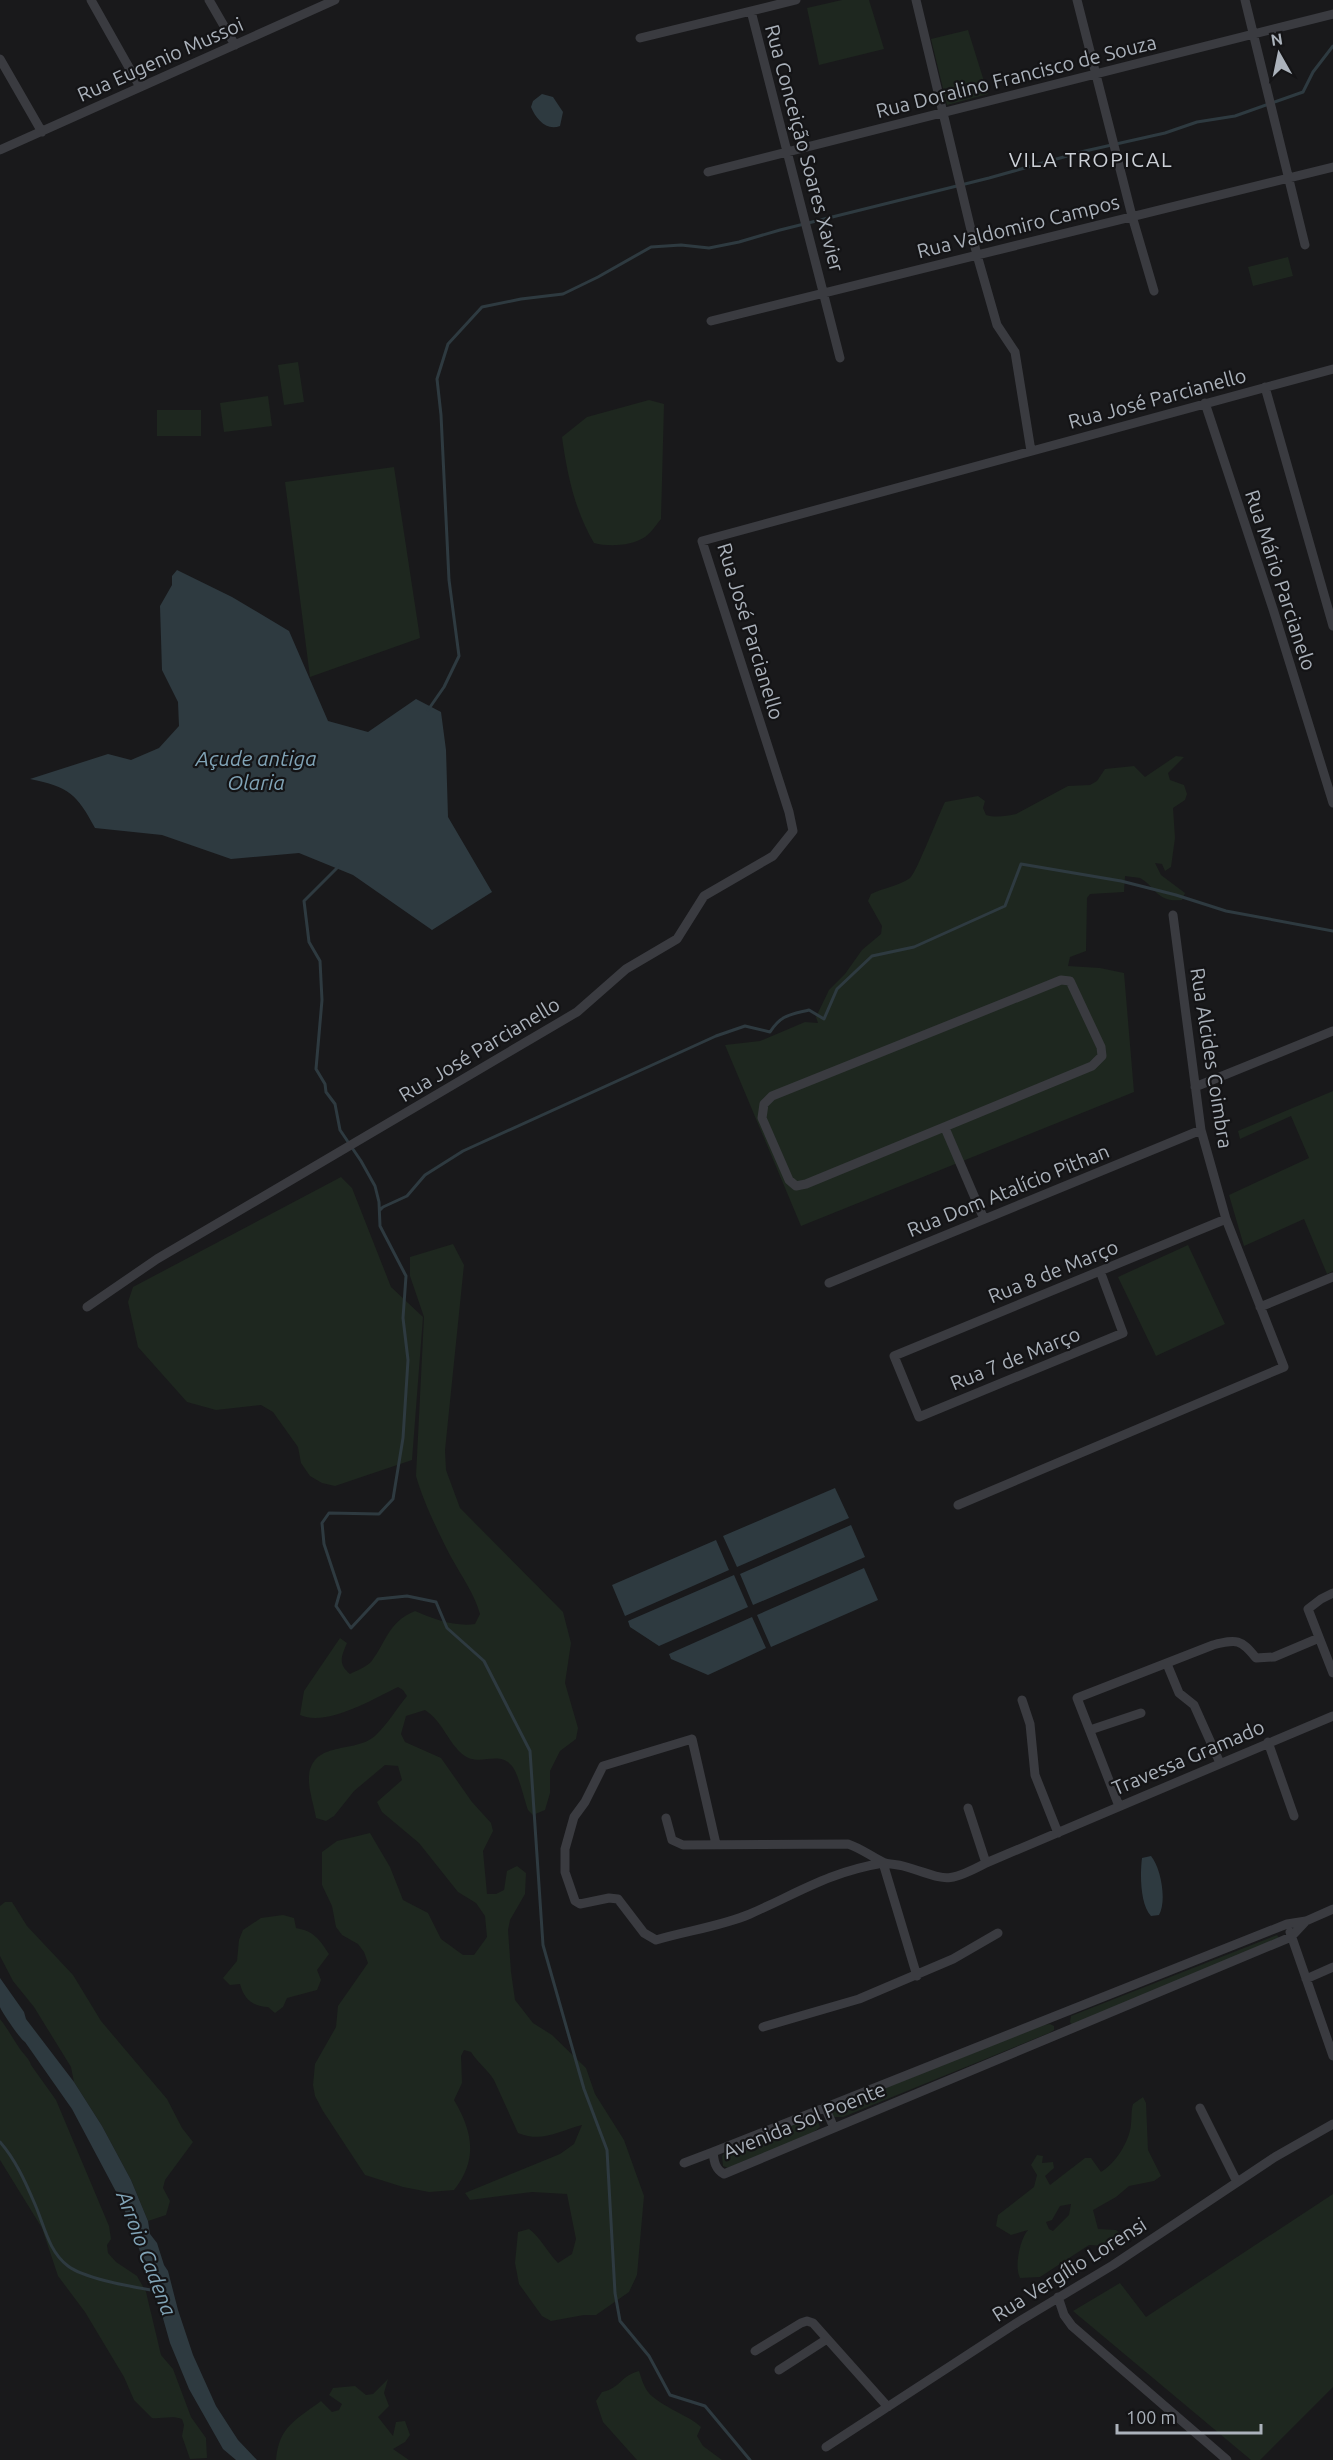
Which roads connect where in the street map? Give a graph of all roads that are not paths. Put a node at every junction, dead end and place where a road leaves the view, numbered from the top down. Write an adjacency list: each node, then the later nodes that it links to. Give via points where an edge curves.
1 (91, 0): 15 (street)
2 (209, 0): 12 (street)
3 (335, 0): 12 (street, Rua Eugenio Mussoi)
4 (796, 0): 8 (street)
5 (916, 0): 16 (street)
6 (1077, 0): 14 (street)
7 (1245, 0): 10 (street)
8 (751, 11): 11 (street); 19 (street, Rua Conceição Soares Xavier)
9 (1333, 14): 10 (street, Rua Doralino Francisco de Souza)
10 (1254, 34): 14 (street, Rua Doralino Francisco de Souza); 22 (street)
11 (640, 38)
12 (235, 45): 15 (street, Rua Eugenio Mussoi)
13 (0, 59): 17 (street)
14 (1096, 74): 16 (street, Rua Doralino Francisco de Souza); 23 (street)
15 (140, 87): 17 (street, Rua Eugenio Mussoi)
16 (943, 113): 19 (street, Rua Doralino Francisco de Souza); 25 (street)
17 (42, 132): 18 (street, Rua Eugenio Mussoi)
18 (0, 150)
19 (788, 152): 21 (street, Rua Doralino Francisco de Souza); 27 (street, Rua Conceição Soares Xavier)
20 (1333, 167): 22 (street, Rua Valdomiro Campos)
21 (708, 172)
22 (1289, 178): 23 (street, Rua Valdomiro Campos); 24 (street)
23 (1132, 216): 25 (street, Rua Valdomiro Campos); 26 (street)
24 (1305, 245)
25 (977, 255): 27 (street, Rua Valdomiro Campos); 33 (street, via 997,325 1016,352)
26 (1154, 291)
27 (825, 294): 28 (street, Rua Valdomiro Campos); 29 (street, Rua Conceição Soares Xavier)
28 (711, 321)
29 (840, 358)
30 (1333, 369): 31 (street, Rua José Parcianello)
31 (1265, 387): 32 (street, Rua José Parcianello); 34 (street)
32 (1205, 403): 33 (street, Rua José Parcianello); 35 (street, Rua Mário Parcianelo)
33 (1030, 451): 46 (street, Rua José Parcianello, via 702,541 789,812 793,831 773,856 704,896 677,939 626,969 577,1012 157,1259)
34 (1333, 626)
35 (1333, 803)
36 (1173, 915): 38 (street, Rua Alcides Coimbra)
37 (1333, 1031): 38 (street)
38 (1195, 1087): 40 (street, Rua Alcides Coimbra)
39 (945, 1128): 39 (street, via 1092,1066 1102,1056 1070,981 1052,981 772,1096 764,1104 762,1118 789,1180 796,1186); 41 (street)
40 (1201, 1130): 41 (street, Rua Dom Atalício Pithan); 42 (street, Rua Alcides Coimbra)
41 (984, 1219): 45 (street, Rua Dom Atalício Pithan)
42 (1226, 1219): 43 (street, Rua 8 de Março); 47 (street, Rua Alcides Coimbra)
43 (1100, 1271): 48 (street, Rua 8 de Março); 48 (street, Rua 7 de Março, via 1123,1333 919,1417)
44 (1333, 1277): 47 (street)
45 (829, 1283)
46 (87, 1307)
47 (1260, 1307): 49 (street, Rua Alcides Coimbra, via 1284,1367)
48 (894, 1356)
49 (958, 1505)
50 (1333, 1593): 51 (street, via 1308,1610)
51 (1319, 1638): 52 (street, via 1274,1657 1256,1658 1244,1644 1232,1640); 53 (street)
52 (1167, 1664): 57 (street, via 1077,1698); 59 (street, via 1179,1693 1194,1705)
53 (1333, 1674)
54 (1022, 1700): 64 (street, via 1030,1724 1035,1775)
55 (1141, 1713): 57 (street)
56 (1333, 1716): 58 (street, Travessa Gramado)
57 (1090, 1730): 60 (street)
58 (1268, 1742): 59 (street, Travessa Gramado); 62 (street)
59 (1220, 1763): 60 (street, Travessa Gramado)
60 (1119, 1806): 64 (street, Travessa Gramado)
61 (968, 1808): 67 (street)
62 (1294, 1816)
63 (666, 1818): 65 (street, via 676,1844)
64 (1058, 1833): 67 (street, Travessa Gramado)
65 (716, 1844): 66 (street, via 848,1844); 66 (street, via 693,1739 603,1766 574,1817 565,1849 565,1872 574,1900 580,1904 618,1899 644,1934 656,1940 748,1915 813,1882)
66 (883, 1863): 67 (street, Travessa Gramado, via 940,1879 962,1876); 74 (street)
67 (986, 1863)
68 (1333, 1909): 69 (street)
69 (1306, 1921): 70 (street, Avenida Sol Poente); 72 (street)
70 (1287, 1924): 72 (street); 76 (street, Avenida Sol Poente)
71 (998, 1933): 74 (street)
72 (1291, 1937): 75 (street); 78 (street, Avenida Sol Poente)
73 (1333, 1967): 75 (street)
74 (917, 1976): 77 (street, via 851,2002)
75 (1306, 1979): 79 (street)
76 (1060, 2014): 78 (street); 80 (street, Avenida Sol Poente)
77 (763, 2027)
78 (1066, 2031): 83 (street, Avenida Sol Poente)
79 (1333, 2056)
80 (825, 2107): 83 (street); 84 (street, Avenida Sol Poente)
81 (1200, 2108): 86 (street)
82 (1333, 2124): 86 (street, Rua Vergílio Lorensi)
83 (834, 2127): 84 (street, Avenida Sol Poente, via 724,2174 718,2171)
84 (713, 2151): 85 (street)
85 (684, 2163)
86 (1237, 2182): 87 (street, Rua Vergílio Lorensi)
87 (1058, 2297): 91 (street, Rua Vergílio Lorensi); 93 (street, via 1072,2326)
88 (827, 2338): 89 (street, via 807,2321); 90 (street); 91 (street)
89 (755, 2351)
90 (778, 2370)
91 (888, 2407): 92 (street, Rua Vergílio Lorensi)
92 (826, 2447)
93 (1227, 2460)

